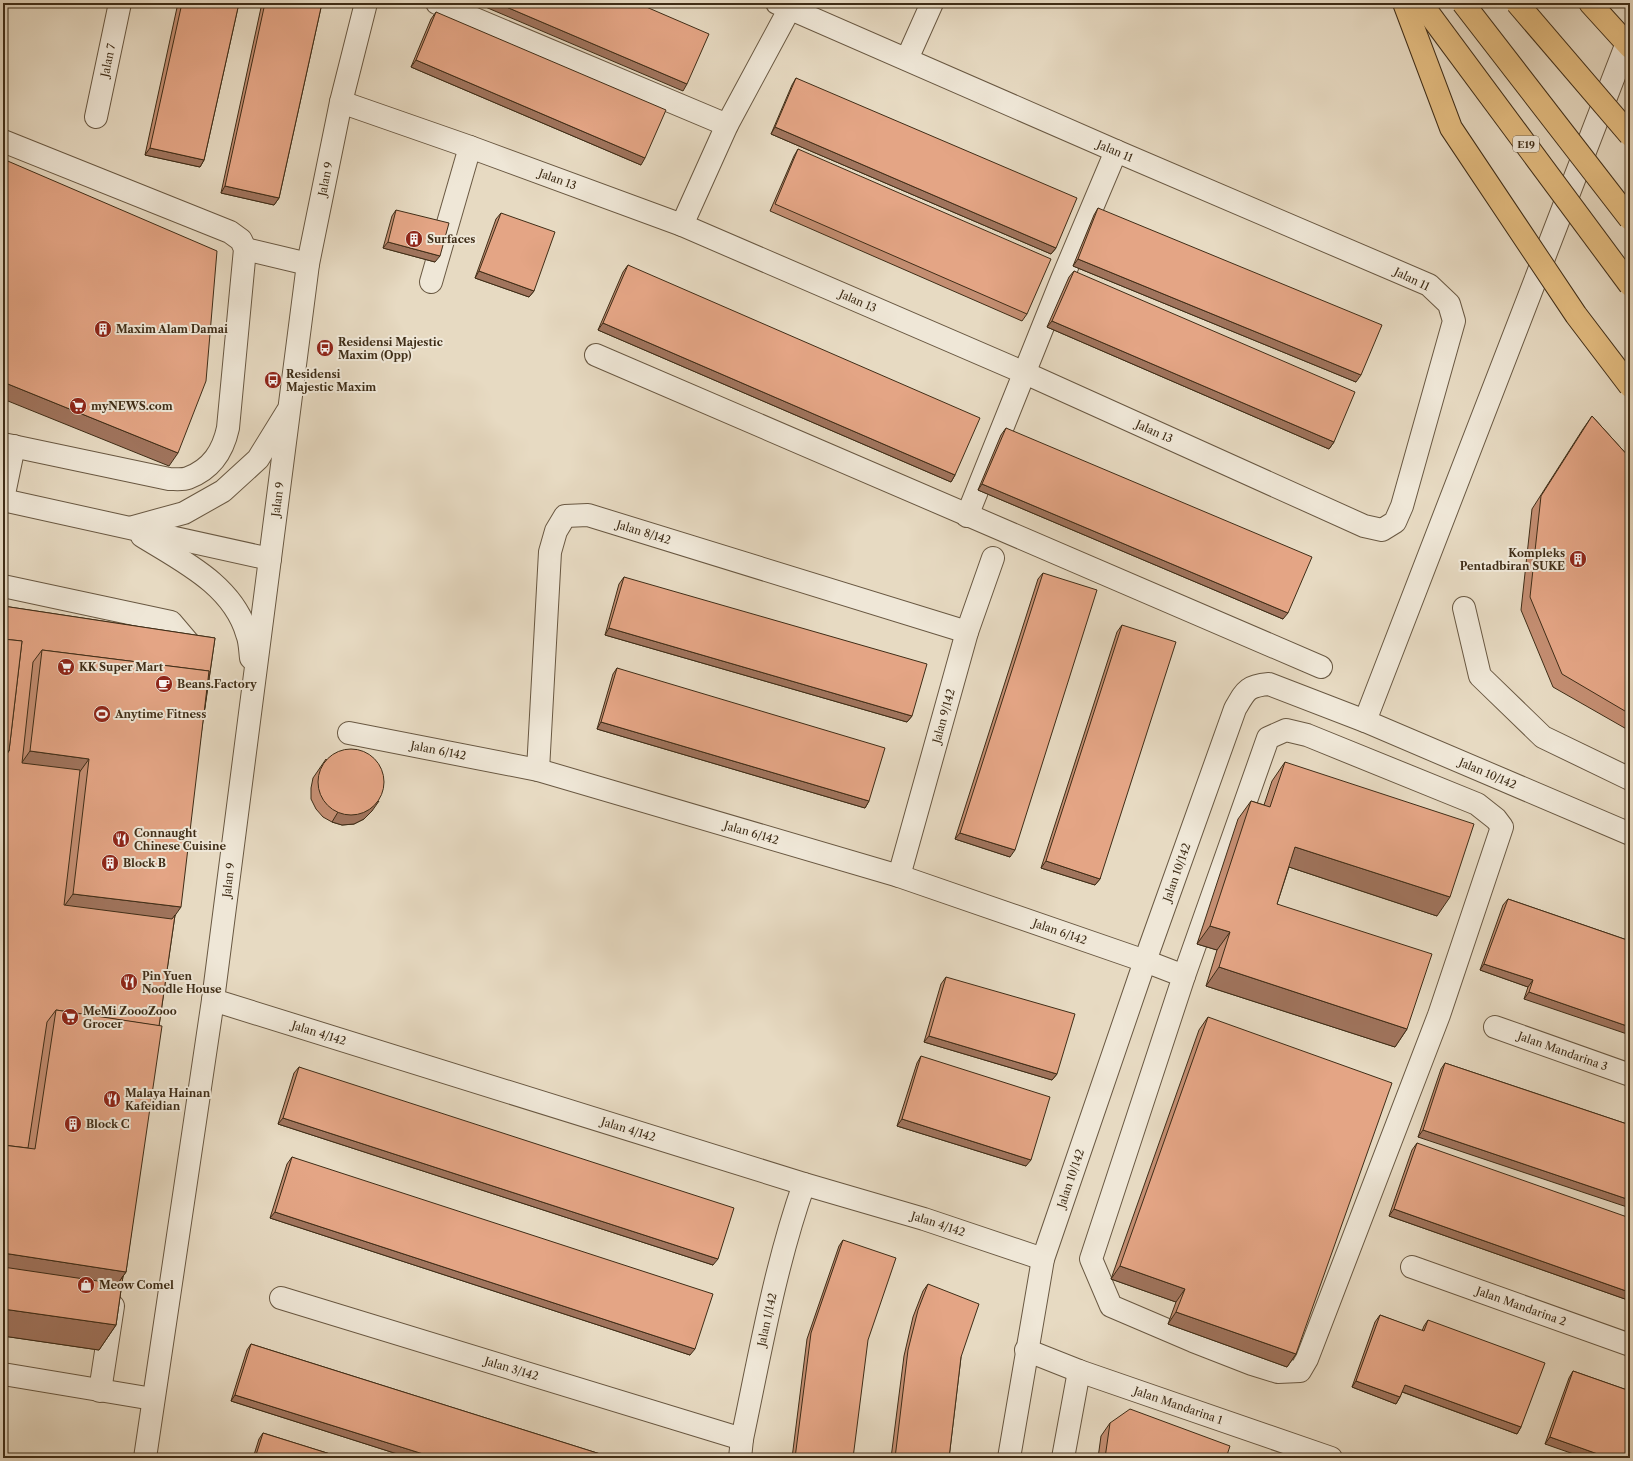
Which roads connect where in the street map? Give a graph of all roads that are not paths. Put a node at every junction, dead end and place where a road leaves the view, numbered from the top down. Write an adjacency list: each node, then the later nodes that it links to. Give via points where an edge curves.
1 (120, 3): 14 (street, Jalan 7)
2 (366, 3): 13 (street, Jalan 9)
3 (437, 3): 15 (street)
4 (932, 3): 12 (street)
5 (1404, 3): 29 (main road, bridge, via 1451,128 1576,316)
6 (1421, 3): 25 (main road, E19, bridge)
7 (1463, 3): 20 (main road, bridge)
8 (1517, 3): 16 (main road, bridge)
9 (1590, 3): 11 (main road)
10 (784, 6): 12 (street, Jalan 11); 15 (street)
11 (1629, 42): 43 (street)
12 (907, 59): 19 (street, Jalan 11)
13 (341, 102): 18 (street, Jalan 13); 23 (street, Jalan 9)
14 (96, 118)
15 (727, 125): 21 (street)
16 (1630, 135)
17 (3, 141): 22 (street, via 230,232 241,240)
18 (470, 147): 21 (street, Jalan 13); 24 (street)
19 (1116, 151): 26 (street, Jalan 11, via 1429,285); 28 (street)
20 (1630, 219)
21 (682, 226): 28 (street, Jalan 13)
22 (245, 249): 23 (street); 31 (street, via 228,428 224,444 216,458 204,470 187,478 169,479)
23 (308, 264): 30 (street, Jalan 9)
24 (431, 282)
25 (1630, 285)
26 (1449, 304): 28 (street, Jalan 13, via 1454,321 1402,506 1395,522 1382,530 1364,526)
27 (596, 355): 33 (street)
28 (1025, 373): 33 (street)
29 (1630, 386)
30 (291, 406): 34 (street, via 258,459 223,491 184,514); 36 (street, Jalan 9)
31 (9, 445): 32 (street)
32 (3, 500): 34 (street)
33 (967, 516): 40 (street)
34 (130, 528): 36 (street); 42 (street, via 214,583 234,604 247,633)
35 (993, 558): 39 (street, Jalan 9/142)
36 (270, 559): 42 (street, Jalan 9)
37 (3, 586): 41 (street, via 171,622 210,667)
38 (1464, 608): 46 (street, via 1480,676 1543,737)
39 (967, 632): 45 (street, Jalan 8/142, via 588,515 565,516 556,531 550,552); 48 (street, Jalan 9/142)
40 (1321, 667)
41 (209, 675)
42 (254, 679): 51 (street, Jalan 9)
43 (1365, 721): 47 (street, Jalan 10/142); 49 (street, Jalan 10/142, via 1269,684 1254,685 1244,694 1235,709)
44 (349, 734): 45 (street, Jalan 6/142)
45 (538, 770): 48 (street, Jalan 6/142)
46 (1630, 779)
47 (1630, 834)
48 (899, 876): 49 (street, Jalan 6/142)
49 (1145, 961): 50 (street, Jalan 6/142); 55 (street, Jalan 10/142)
50 (1184, 976): 50 (street, via 1268,738 1286,730 1307,735 1477,804 1496,818 1502,827 1440,1015 1307,1358 1300,1370 1278,1372 1252,1364 1111,1306 1091,1258)
51 (213, 1000): 54 (street, Jalan 4/142); 64 (street, Jalan 9)
52 (1495, 1027): 53 (street, Jalan Mandarina 3)
53 (1630, 1075)
54 (804, 1184): 55 (street, Jalan 4/142, via 924,1219); 65 (street, Jalan 1/142, via 775,1286)
55 (1043, 1259): 60 (street, Jalan 10/142)
56 (1412, 1267): 59 (street, Jalan Mandarina 2)
57 (116, 1288): 63 (street)
58 (281, 1298): 65 (street, Jalan 3/142)
59 (1630, 1345)
60 (1026, 1350): 61 (street, Jalan Mandarina 1); 67 (street, Jalan 10/142)
61 (1079, 1371): 68 (street); 69 (street, Jalan Mandarina 1)
62 (3, 1374): 63 (street)
63 (100, 1391): 64 (street)
64 (153, 1399): 66 (street, Jalan 9)
65 (741, 1449)
66 (145, 1458)
67 (1009, 1458)
68 (1063, 1458)
69 (1331, 1458)

